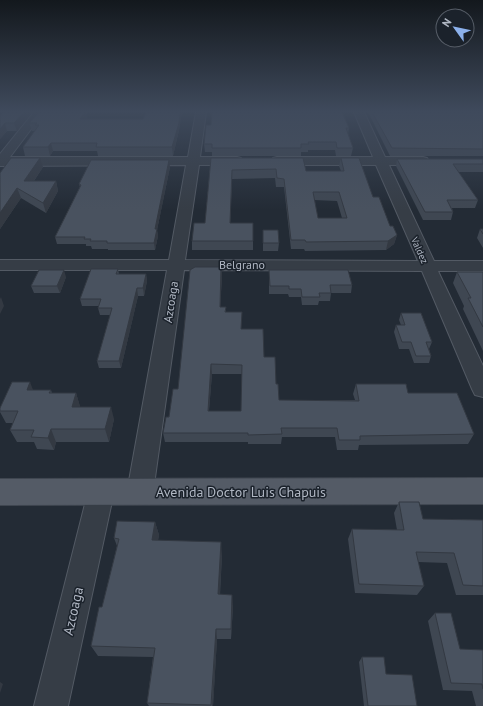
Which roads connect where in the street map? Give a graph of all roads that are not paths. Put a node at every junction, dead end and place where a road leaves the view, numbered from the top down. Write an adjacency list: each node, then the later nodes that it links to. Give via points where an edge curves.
1 (13, 145): 9 (street)
2 (196, 145): 4 (street, Azcoaga)
3 (373, 145): 7 (street, Valdez)
4 (194, 161): 5 (street); 9 (street); 11 (street, Azcoaga)
5 (248, 161)
6 (264, 161): 7 (street)
7 (380, 161): 8 (street); 12 (street, Valdez)
8 (435, 161)
9 (0, 162)
10 (0, 265): 11 (street, Belgrano)
11 (177, 265): 12 (street, Belgrano); 18 (street, Azcoaga)
12 (427, 266): 13 (street, Belgrano); 14 (street, Valdez)
13 (483, 266)
14 (483, 389)
15 (483, 491): 18 (main road, Avenida Doctor Luis Chapuis)
16 (0, 492): 17 (main road, Avenida Doctor Luis Chapuis)
17 (101, 492): 18 (main road, Avenida Doctor Luis Chapuis); 19 (street, Azcoaga)
18 (140, 492)
19 (51, 706)

